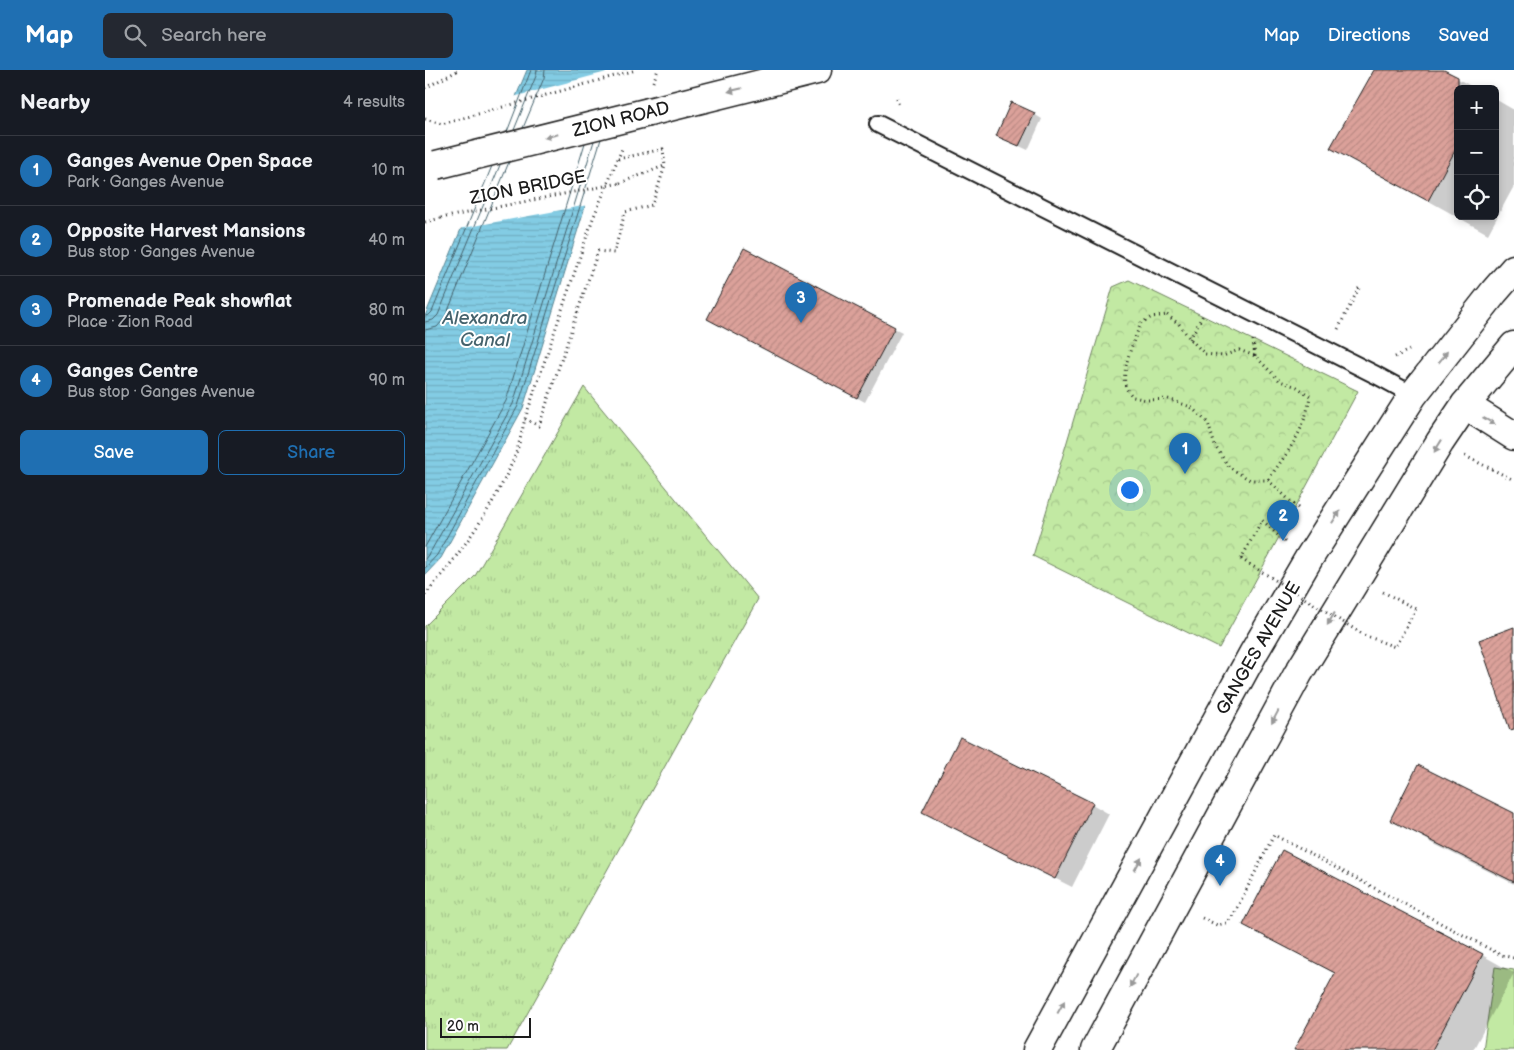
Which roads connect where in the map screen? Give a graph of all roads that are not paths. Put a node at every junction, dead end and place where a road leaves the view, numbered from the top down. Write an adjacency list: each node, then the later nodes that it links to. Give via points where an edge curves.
1 (817, 70): 3 (main road, ZION ROAD, one-way to 3, bridge, via 649,100)
2 (878, 124): 6 (lane)
3 (431, 166)
4 (1514, 269): 6 (main road, GANGES AVENUE, one-way to 4)
5 (1509, 359): 7 (main road)
6 (1413, 395): 9 (main road, GANGES AVENUE, one-way to 6, via 1254,652 1309,558)
7 (1465, 406): 8 (main road, one-way to 8); 10 (main road, one-way to 10, via 1298,674)
8 (1514, 436)
9 (1037, 1050)
10 (1095, 1050)

